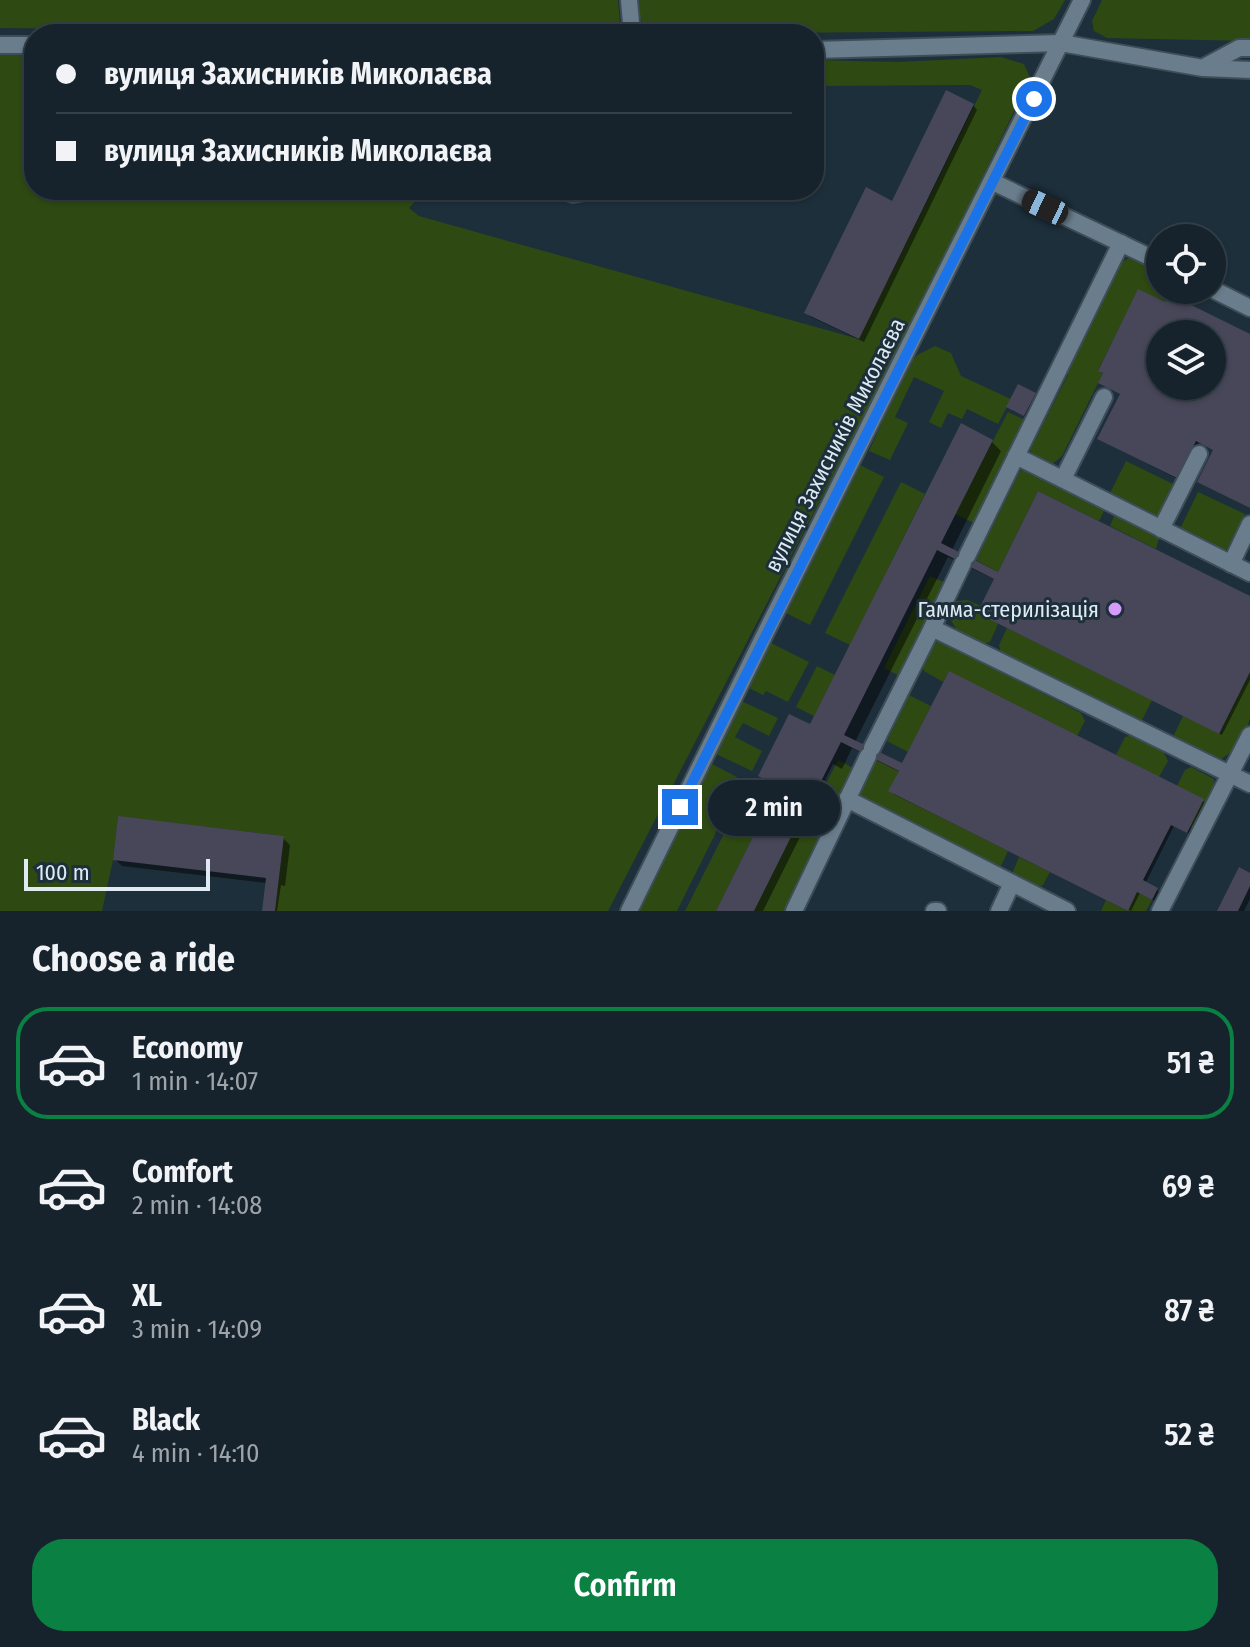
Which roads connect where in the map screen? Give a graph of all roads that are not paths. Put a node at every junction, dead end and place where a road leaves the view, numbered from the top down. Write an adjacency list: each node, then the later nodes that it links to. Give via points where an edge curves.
1 (629, 0): 3 (street)
2 (1082, 0): 4 (street, вулиця Захисників Миколаєва)
3 (631, 24)
4 (1061, 43): 8 (street); 9 (street); 11 (street, вулиця Захисників Миколаєва)
5 (0, 45): 6 (street)
6 (24, 45)
7 (1250, 48): 9 (street, via 1239,48)
8 (824, 50)
9 (1203, 68): 10 (street)
10 (1250, 70)
11 (993, 182): 12 (street); 30 (street, вулиця Захисників Миколаєва)
12 (1121, 243): 13 (street); 18 (street)
13 (1146, 255)
14 (1226, 296): 15 (street)
15 (1250, 308)
16 (1104, 397): 19 (street)
17 (1199, 454): 21 (street)
18 (1016, 456): 19 (street); 24 (street)
19 (1063, 479): 21 (street)
20 (1250, 524): 22 (street)
21 (1161, 529): 22 (street)
22 (1231, 564): 23 (street)
23 (1250, 573)
24 (932, 628): 26 (street); 28 (street)
25 (1250, 735): 26 (street)
26 (1230, 775): 27 (street); 34 (street)
27 (1250, 784)
28 (847, 799): 29 (street); 31 (street)
29 (1012, 883): 32 (street); 33 (street)
30 (629, 911)
31 (794, 911)
32 (999, 911)
33 (1067, 911)
34 (1160, 911)

